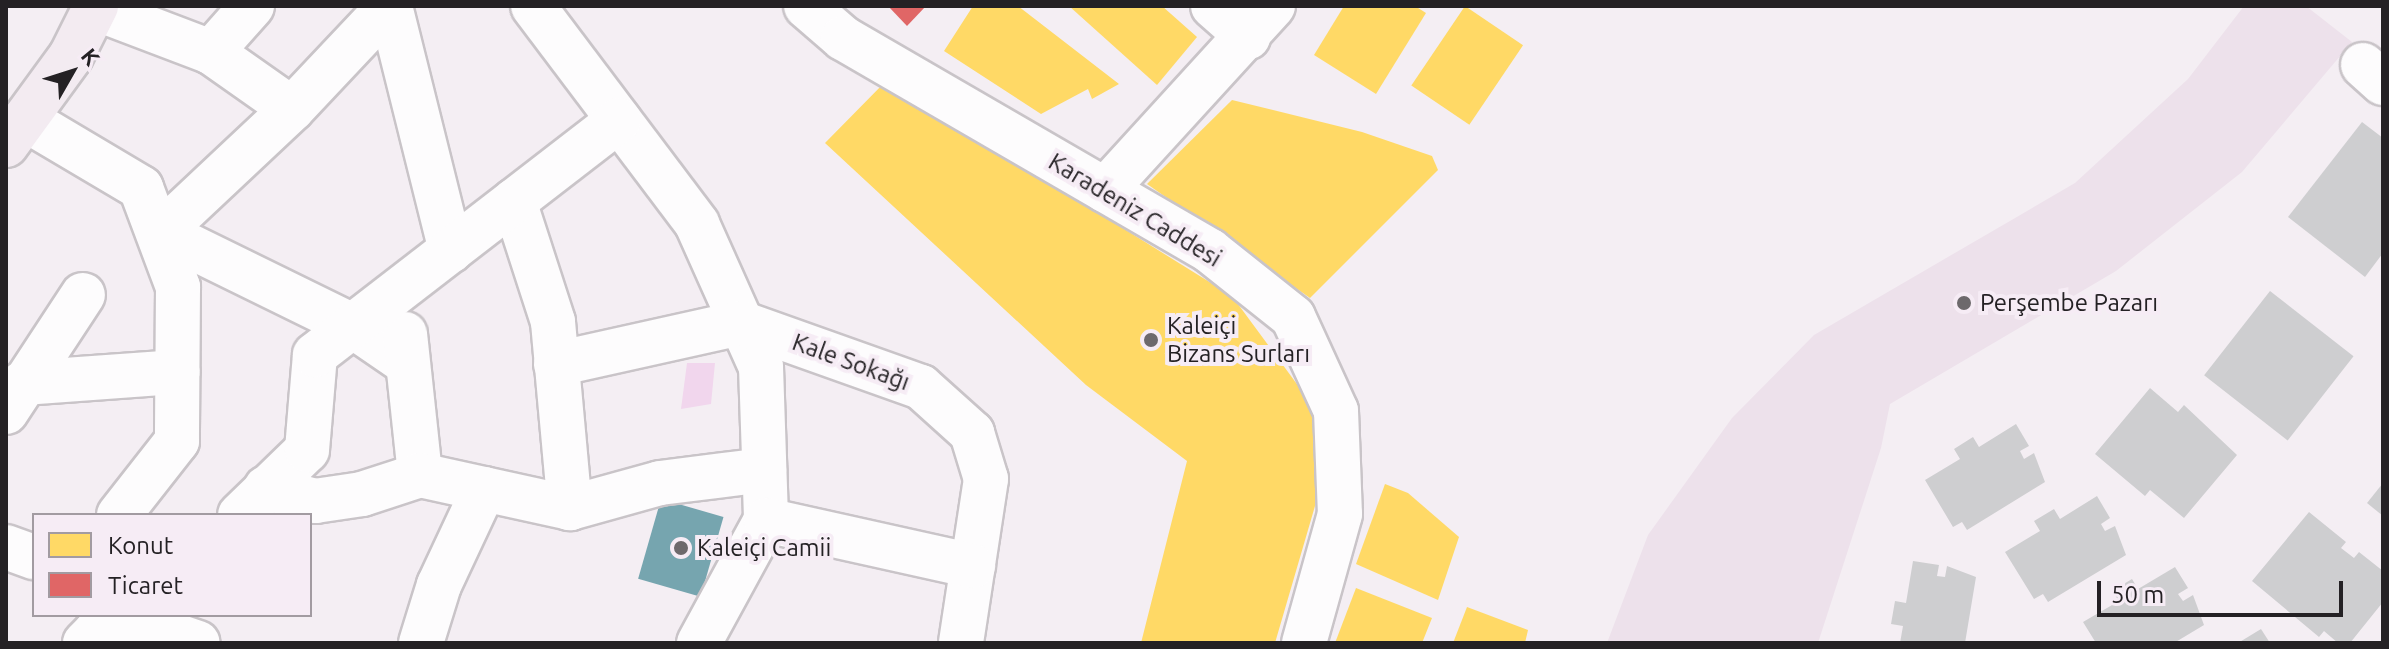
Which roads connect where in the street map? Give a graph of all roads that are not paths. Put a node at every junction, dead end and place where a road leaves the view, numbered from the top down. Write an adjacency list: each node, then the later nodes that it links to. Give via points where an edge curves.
1 (252, 6): 8 (street)
2 (389, 6): 9 (street); 15 (street)
3 (533, 6): 10 (street)
4 (806, 6): 12 (street, Karadeniz Caddesi, via 843,38)
5 (1213, 6): 7 (street)
6 (96, 7): 8 (street); 11 (main road, via 71,56)
7 (1260, 22): 12 (street)
8 (211, 52): 9 (street)
9 (292, 109): 14 (street)
10 (619, 120): 13 (street); 18 (street, via 697,224)
11 (16, 132): 14 (street, via 141,188)
12 (1105, 190): 40 (street, Karadeniz Caddesi, via 1210,251 1293,317 1336,411 1340,514)
13 (514, 201): 15 (street); 21 (street, via 553,322)
14 (161, 232): 19 (street); 22 (street, via 178,287)
15 (451, 250): 16 (street)
16 (401, 289): 19 (street); 20 (street)
17 (83, 295): 23 (street)
18 (741, 323): 21 (street); 24 (street, via 761,367); 33 (street, Kale Sokağı, via 921,387 972,433 986,479)
19 (353, 326): 20 (street); 27 (street, via 315,355 307,450)
20 (407, 363): 25 (street)
21 (556, 364): 28 (street)
22 (178, 372): 23 (street); 29 (street, via 177,441)
23 (14, 398)
24 (764, 470): 28 (street, via 660,483); 30 (street)
25 (420, 475): 26 (street); 27 (street, via 362,494)
26 (484, 489): 28 (street); 37 (street, via 439,585)
27 (253, 502)
28 (570, 508)
29 (121, 513)
30 (766, 520): 33 (street); 38 (street)
31 (6, 547): 32 (street)
32 (32, 556)
33 (973, 566): 39 (street, Kale Sokağı)
34 (153, 625): 35 (street); 36 (street)
35 (92, 630)
36 (198, 643)
37 (421, 643)
38 (699, 643)
39 (961, 643)
40 (1304, 643)

